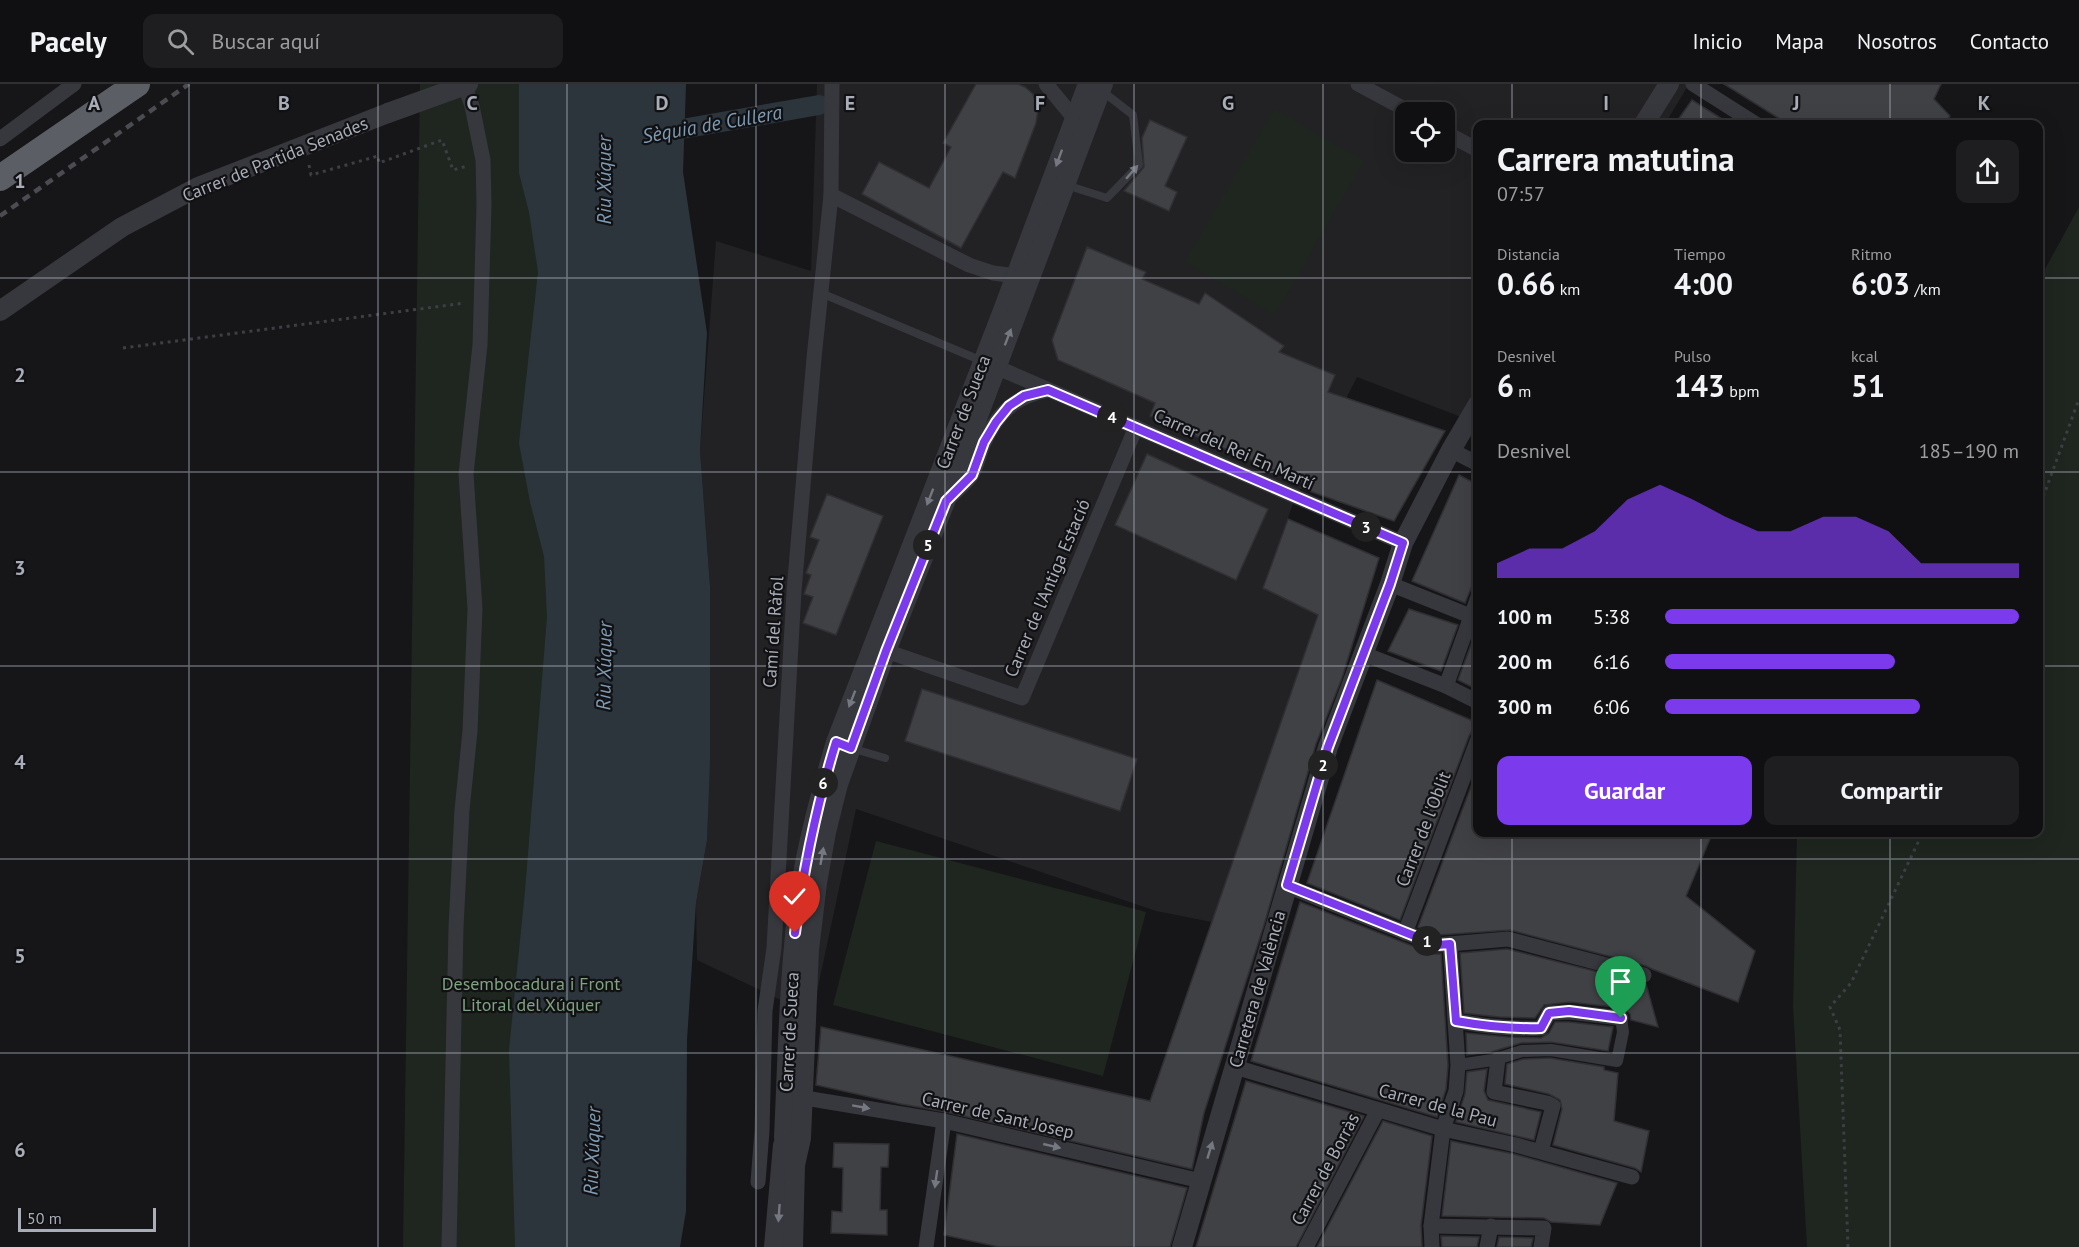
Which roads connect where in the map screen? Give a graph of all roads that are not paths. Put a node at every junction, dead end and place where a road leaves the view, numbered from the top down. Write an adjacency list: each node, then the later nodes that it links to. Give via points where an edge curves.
1 (74, 84): 15 (street)
2 (137, 84): 18 (highway)
3 (464, 84): 63 (street, via 483,160 479,356 466,474 475,609 456,927)
4 (468, 84): 23 (street, Carrer de Partida Senades, bridge, via 198,187 122,227)
5 (832, 84): 20 (street, Camí del Ràfol)
6 (1046, 84): 12 (street)
7 (1358, 84): 11 (street)
8 (1669, 84): 13 (street)
9 (1693, 84): 14 (street)
10 (1097, 86): 12 (street, Carrer de Sueca); 19 (street, Carrer de Sueca); 19 (lane, one-way to 10, via 1107,198 1139,165 1133,115)
11 (1395, 104)
12 (1074, 118): 21 (street, Carrer de Sueca, one-way to 21)
13 (1646, 120)
14 (1750, 120)
15 (0, 138)
16 (1455, 138): 17 (street)
17 (1473, 147)
18 (0, 178)
19 (1066, 185): 24 (street, Carrer de Sueca, one-way to 19)
20 (831, 195): 21 (street, via 969,265); 22 (street, Camí del Ràfol)
21 (1016, 276): 24 (street, Carrer de Sueca)
22 (821, 293): 24 (lane); 60 (street, Camí del Ràfol, via 794,591 774,948 765,1011)
23 (0, 311)
24 (990, 364): 25 (street, Carrer del Rei En Martí); 30 (street, Carrer de Sueca); 39 (street, Carrer de Sueca, one-way to 39)
25 (1048, 390): 27 (street, Carrer del Rei En Martí); 30 (street, via 1024,396 1009,406 984,442 972,475)
26 (1473, 412): 28 (street, Carretera de València)
27 (1136, 427): 31 (street, Carrer del Rei En Martí); 35 (street, Carrer de l'Antiga Estació, via 1022,698)
28 (1450, 450): 29 (street); 31 (street, Carretera de València)
29 (1473, 462)
30 (946, 501): 35 (street, Carrer de Sueca)
31 (1403, 543): 32 (street, Carretera de València)
32 (1390, 584): 33 (street); 36 (street, Carretera de València)
33 (1473, 617)
34 (1473, 619): 37 (street)
35 (886, 651): 39 (street, Carrer de Sueca)
36 (1364, 654): 37 (street); 42 (street, Carretera de València, via 1328,747)
37 (1446, 686): 38 (street)
38 (1473, 700)
39 (843, 745): 41 (lane); 51 (street, Carrer de Sueca, via 817,883)
40 (1473, 752): 43 (street, Carrer de l'Oblit)
41 (885, 758)
42 (1287, 885): 43 (street); 50 (street, Carretera de València)
43 (1405, 933): 44 (street, via 1437,945)
44 (1450, 944): 45 (street, via 1508,939); 47 (street)
45 (1644, 975)
46 (1621, 1018): 47 (street, via 1569,1011 1549,1013 1541,1028 1530,1029 1501,1029); 48 (street, via 1623,1032 1617,1061 1551,1050 1522,1051)
47 (1456, 1021): 49 (street)
48 (1498, 1059): 49 (street); 56 (street, via 1494,1092 1553,1106)
49 (1458, 1065): 54 (street, via 1456,1091)
50 (1235, 1067): 52 (street, Carrer de la Pau); 59 (street, Carretera de València, one-way to 50)
51 (794, 1096): 53 (street, Carrer de Sant Josep, one-way to 53); 55 (street, Carrer de Sueca); 57 (street, Carrer de Sueca, via 801,1138)
52 (1378, 1110): 54 (street, Carrer de la Pau); 68 (street, Carrer de Borràs)
53 (944, 1121): 59 (street, Carrer de Sant Josep, one-way to 59); 66 (street, one-way to 66)
54 (1443, 1129): 56 (street, Carrer de la Pau); 61 (street)
55 (784, 1137): 57 (street, Carrer de Sueca); 64 (street, one-way to 64)
56 (1541, 1151): 58 (street, Carrer de la Pau)
57 (795, 1165): 65 (street, Carrer de Sueca)
58 (1632, 1177)
59 (1201, 1181): 67 (street, Carretera de València)
60 (758, 1182)
61 (1431, 1226): 62 (street); 69 (street)
62 (1491, 1226): 70 (street); 71 (street, via 1544,1228)
63 (449, 1247)
64 (774, 1247)
65 (793, 1247)
66 (926, 1247)
67 (1182, 1247)
68 (1306, 1247)
69 (1432, 1247)
70 (1487, 1247)
71 (1541, 1247)

